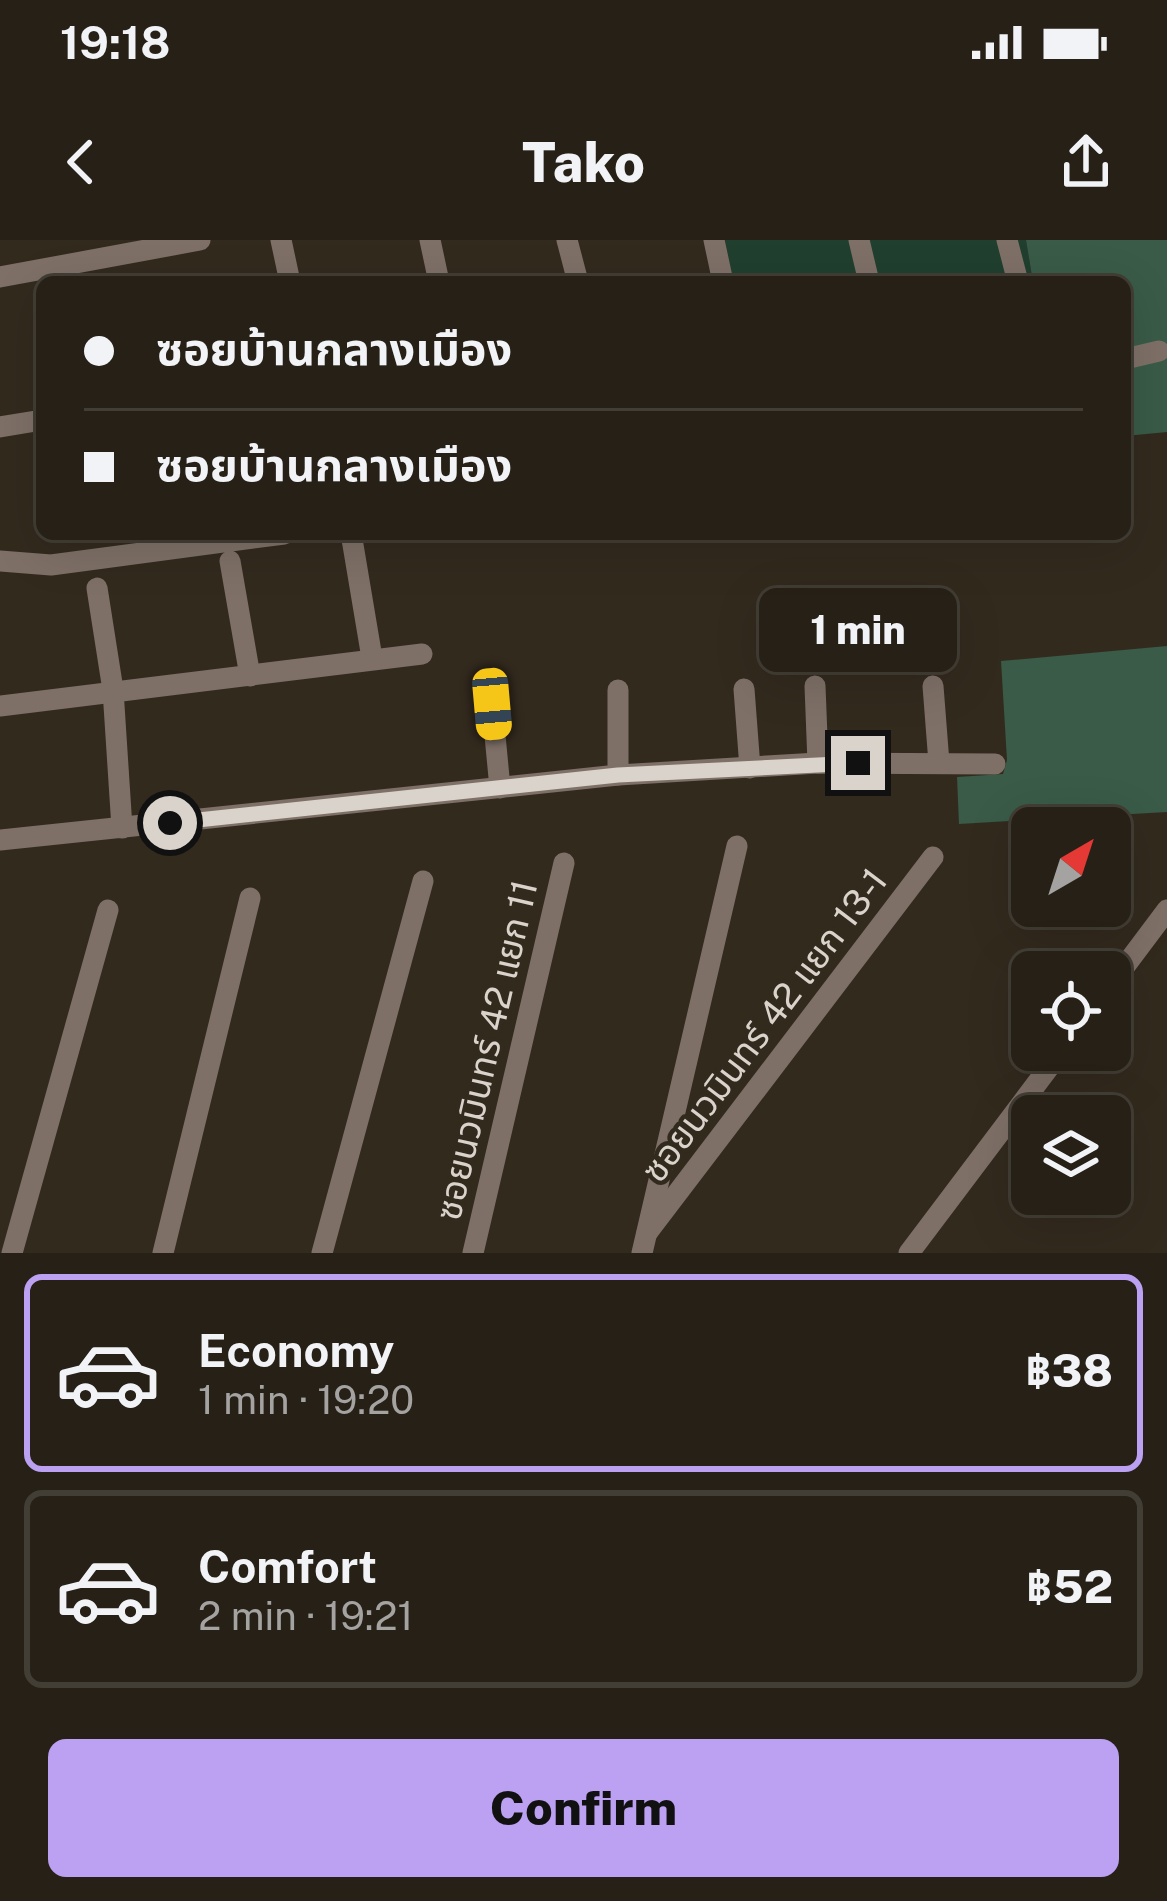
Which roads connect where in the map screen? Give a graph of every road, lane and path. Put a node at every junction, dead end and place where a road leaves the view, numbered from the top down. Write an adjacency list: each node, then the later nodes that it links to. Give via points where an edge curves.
1 (200, 240): 14 (street)
2 (281, 240): 8 (street)
3 (430, 240): 9 (street)
4 (567, 240): 10 (street)
5 (715, 240): 11 (street)
6 (859, 240): 12 (street)
7 (1007, 240): 13 (street)
8 (289, 276)
9 (438, 276)
10 (576, 276)
11 (722, 276)
12 (868, 276)
13 (1016, 276)
14 (0, 278)
15 (1159, 351): 16 (street)
16 (1131, 358)
17 (36, 421): 18 (street)
18 (0, 428)
19 (239, 540): 21 (street, via 51,565)
20 (352, 540): 25 (street)
21 (0, 561)
22 (230, 561): 26 (street)
23 (97, 588): 30 (street)
24 (422, 654): 25 (street)
25 (372, 658): 26 (street)
26 (250, 676): 30 (street)
27 (815, 686): 34 (street)
28 (933, 686): 35 (street)
29 (744, 689): 37 (street)
30 (113, 690): 33 (street); 40 (street)
31 (618, 690): 38 (street)
32 (492, 704): 39 (street)
33 (0, 706)
34 (818, 763): 35 (street); 37 (street)
35 (939, 764): 36 (street)
36 (995, 764)
37 (750, 768): 38 (street)
38 (618, 775): 39 (street)
39 (500, 788): 40 (street)
40 (122, 828): 41 (street)
41 (0, 840)
42 (737, 846): 51 (street)
43 (933, 857): 51 (street, ซอยนวมินทร์ 42 แยก 13-1)
44 (564, 863): 55 (street, ซอยนวมินทร์ 42 แยก 11)
45 (423, 881): 54 (street)
46 (250, 898): 53 (street)
47 (108, 910): 52 (street)
48 (1167, 910): 49 (street)
49 (1131, 958)
50 (1046, 1071): 56 (street)
51 (644, 1243)
52 (12, 1253)
53 (163, 1253)
54 (322, 1253)
55 (473, 1253)
56 (909, 1253)

